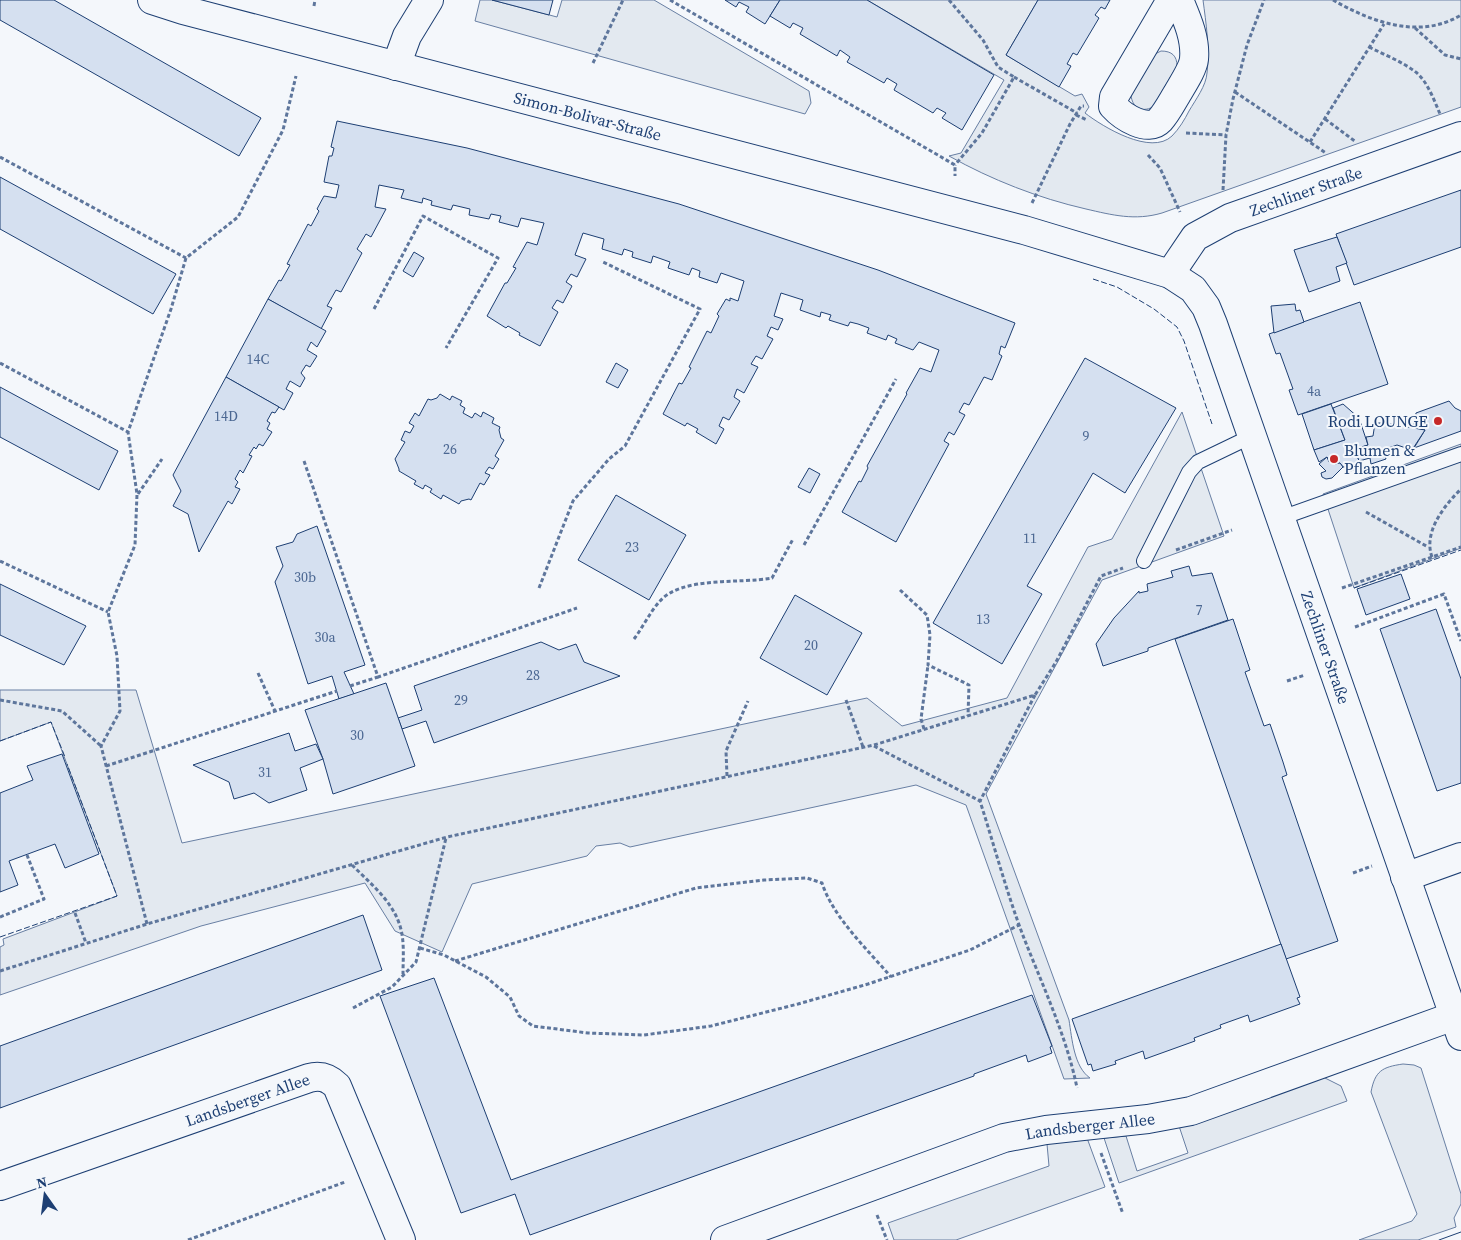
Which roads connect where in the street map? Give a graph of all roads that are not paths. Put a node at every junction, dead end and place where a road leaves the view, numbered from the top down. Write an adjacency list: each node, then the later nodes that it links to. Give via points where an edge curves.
1 (152, 0): 5 (street, Simon-Bolivar-Straße)
2 (428, 0): 5 (street, via 407,36)
3 (1171, 0): 4 (street, via 1114,97 1118,112 1142,125 1159,121 1194,61 1190,26)
4 (1180, 0)
5 (396, 66): 7 (street, Simon-Bolivar-Straße)
6 (1461, 136): 8 (street, Zechliner Straße, via 1230,218 1195,237)
7 (1024, 230): 8 (street, Zechliner Straße)
8 (1170, 274): 9 (street, Zechliner Straße, via 1193,289 1206,307)
9 (1252, 436): 11 (street, Zechliner Straße); 12 (lane, via 1198,462 1189,472)
10 (1461, 454): 11 (lane)
11 (1280, 518): 14 (street, Zechliner Straße)
12 (1144, 561)
13 (1461, 857): 14 (street)
14 (1405, 877): 15 (street, Zechliner Straße)
15 (1458, 1026): 18 (street, Landsberger Allee, via 1191,1111 1004,1138)
16 (0, 1186): 17 (street, Landsberger Allee, via 318,1076 331,1080 336,1086)
17 (402, 1240)
18 (725, 1240)

